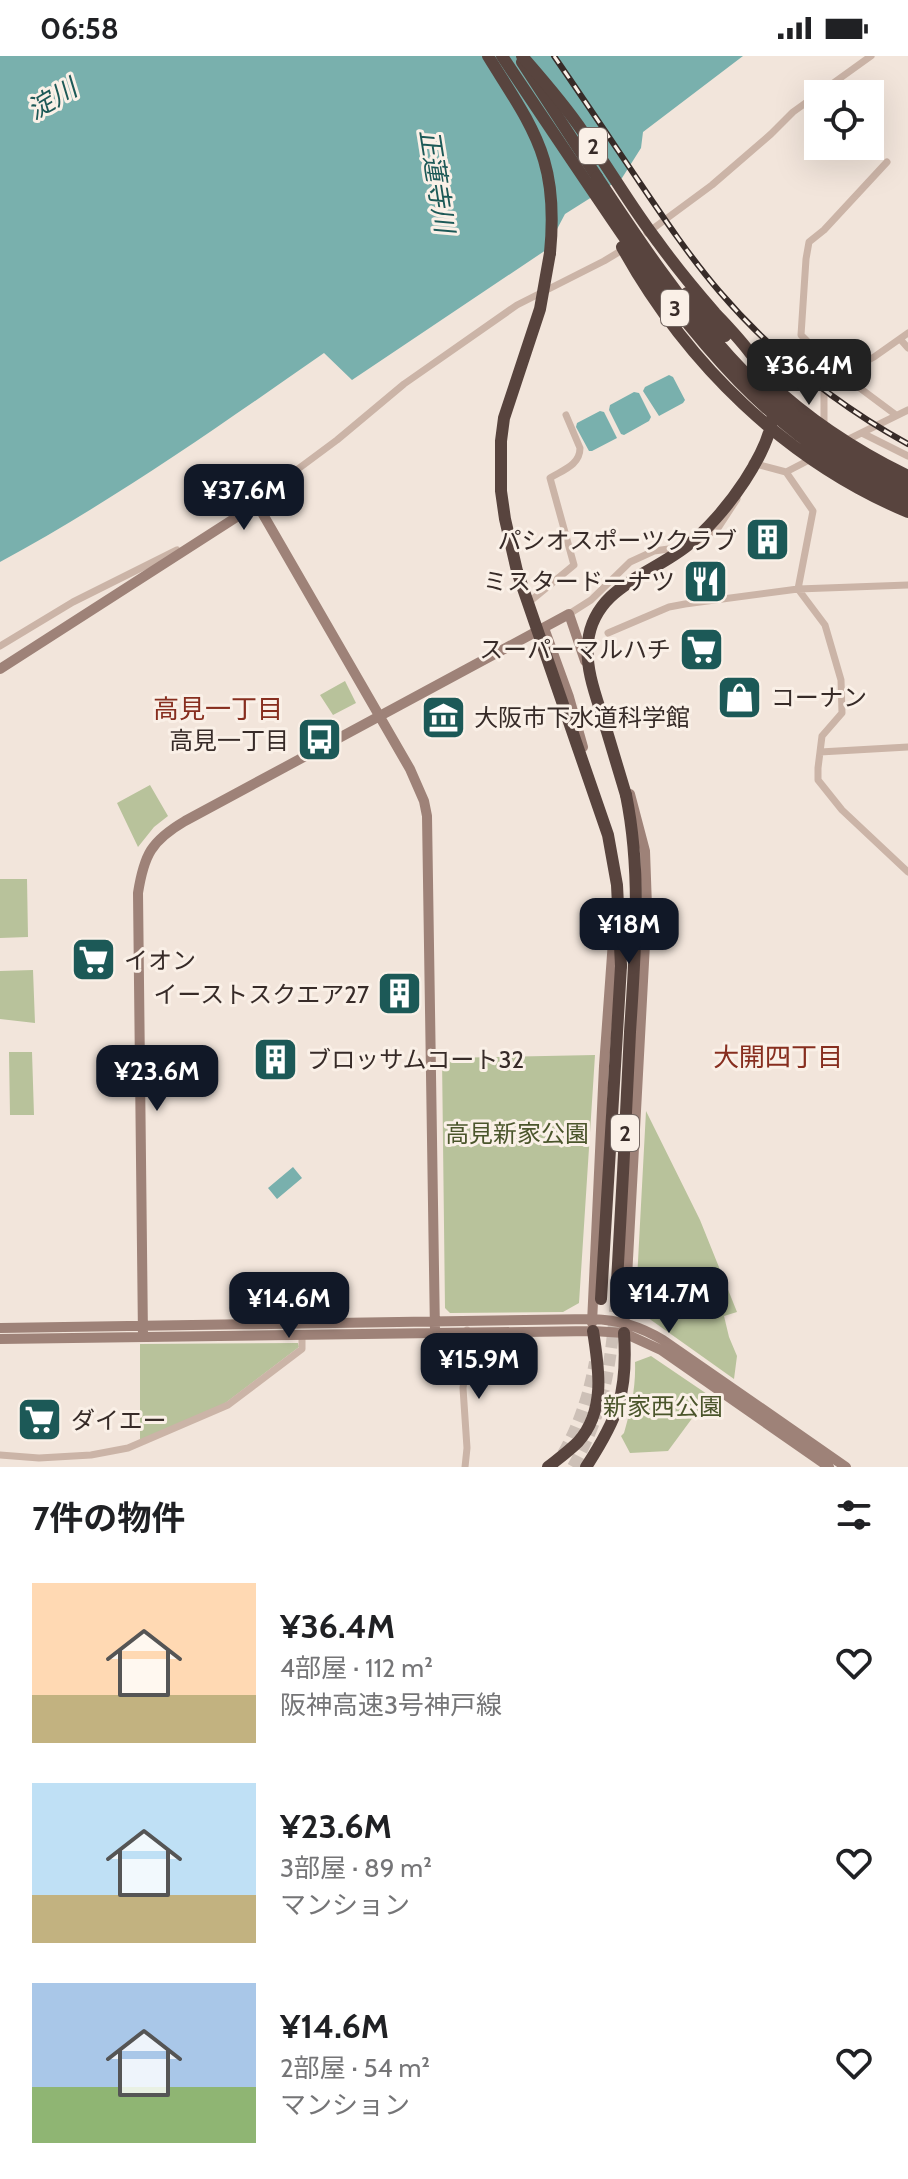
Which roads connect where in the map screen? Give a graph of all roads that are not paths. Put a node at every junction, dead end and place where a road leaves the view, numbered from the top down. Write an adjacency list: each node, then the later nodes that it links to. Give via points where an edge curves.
1 (488, 56): 35 (highway, 2, bridge, via 537,141 552,205 544,295 510,396 501,441 505,519 517,571 608,835)
2 (502, 56): 6 (highway, 3, bridge)
3 (520, 56): 6 (highway, 3, bridge); 35 (highway, 2, bridge, via 583,131 670,258 752,355 772,400 764,446 719,515 690,544 621,586 590,630 595,693 632,824 636,890)
4 (871, 56): 21 (street, via 793,112 712,185 645,235 517,305 404,384)
5 (887, 162): 10 (street, via 809,242 801,335)
6 (591, 178): 18 (highway, bridge, via 760,373 824,427); 19 (highway, 3, bridge, via 685,305 757,387 833,447); 20 (highway, 3, bridge, via 680,315 748,393 826,455); 22 (highway, bridge, via 630,262 658,304 742,403 823,467)
7 (908, 333): 8 (street)
8 (900, 339): 9 (street); 10 (street)
9 (908, 348)
10 (839, 373): 13 (street); 15 (street, via 824,388)
11 (908, 410): 13 (street)
12 (566, 415): 27 (street, via 581,454 575,464 550,478 574,565 528,603)
13 (896, 415): 14 (street)
14 (862, 433): 15 (street); 16 (street)
15 (827, 450): 17 (street)
16 (908, 456)
17 (786, 472): 25 (street, via 813,511); 26 (street, via 750,464 733,507 712,534 695,545 654,551 630,562)
18 (908, 476)
19 (908, 488)
20 (908, 500)
21 (257, 504): 23 (street); 31 (street)
22 (908, 512)
23 (212, 533): 29 (street, via 73,602); 30 (street)
24 (908, 585): 25 (street)
25 (798, 589): 28 (street, via 669,607); 33 (street, via 825,625 841,680 842,713 822,736)
26 (569, 614): 27 (street); 42 (street, via 639,821 647,874)
27 (541, 629): 31 (street); 38 (street, via 569,697 603,815 614,896)
28 (608, 633)
29 (0, 646)
30 (0, 669)
31 (380, 715): 39 (street, via 415,778 427,816); 43 (street, via 168,831 145,862 138,893)
32 (908, 747): 33 (street)
33 (820, 752): 34 (street, via 818,780)
34 (908, 872)
35 (627, 966): 36 (highway, 2); 37 (highway, 2)
36 (601, 1299)
37 (616, 1300)
38 (592, 1325): 40 (street); 42 (street); 48 (highway, via 599,1378 593,1416 580,1439)
39 (435, 1327): 40 (street); 43 (street); 44 (street)
40 (467, 1327): 47 (street)
41 (0, 1328): 43 (street)
42 (624, 1328): 49 (highway, via 621,1398 608,1433); 50 (street); 51 (street, via 642,1328 663,1340)
43 (144, 1331): 44 (street); 45 (street)
44 (302, 1335): 46 (street, via 302,1349 228,1405 128,1448 39,1458)
45 (0, 1339)
46 (0, 1455)
47 (465, 1467)
48 (548, 1467)
49 (586, 1467)
50 (829, 1467)
51 (846, 1467)

